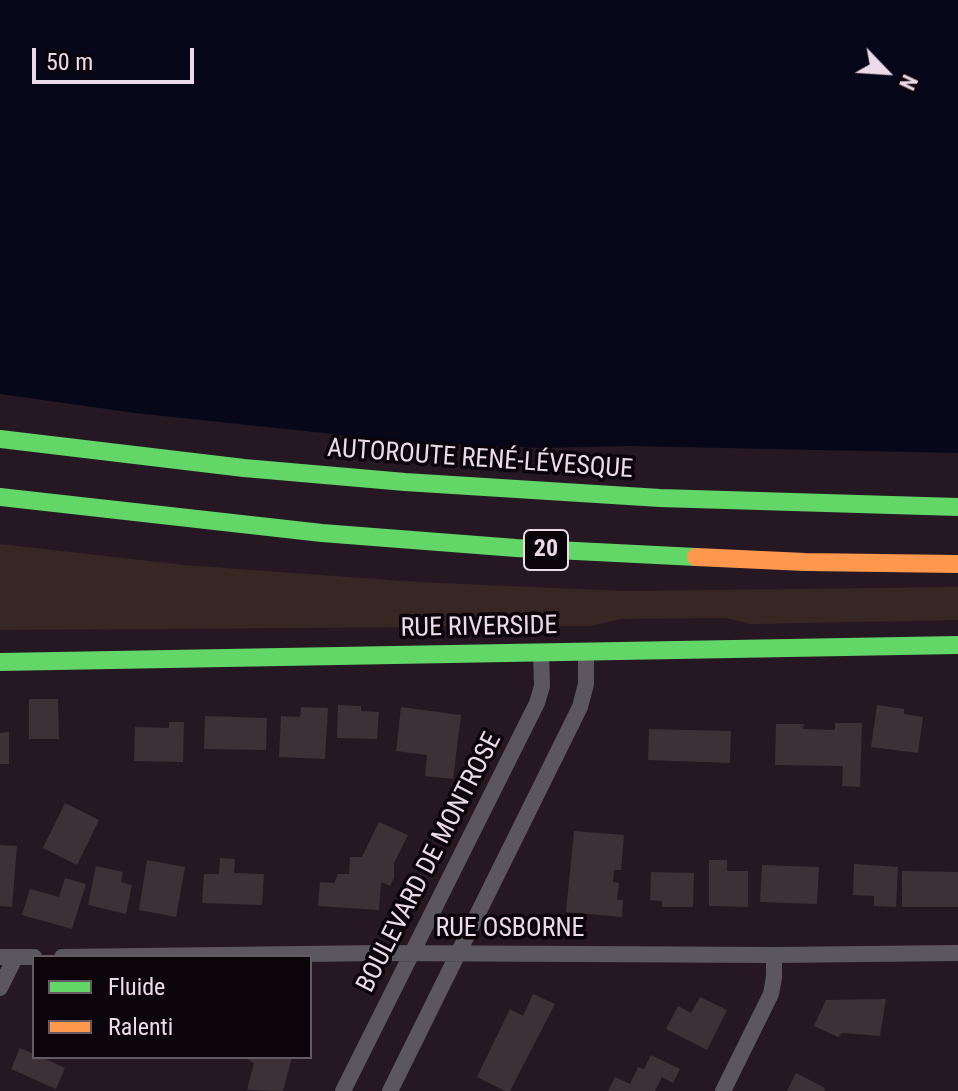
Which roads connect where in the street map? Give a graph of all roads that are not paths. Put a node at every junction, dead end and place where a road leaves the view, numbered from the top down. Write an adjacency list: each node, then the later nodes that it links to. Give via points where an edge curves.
1 (0, 439): 3 (main road, AUTOROUTE RENÉ-LÉVESQUE / 20, via 419,483 660,498)
2 (0, 499): 4 (main road, 20, via 516,548)
3 (958, 507)
4 (958, 564)
5 (958, 645): 7 (main road, RUE RIVERSIDE)
6 (541, 652): 7 (main road, RUE RIVERSIDE); 8 (main road, RUE RIVERSIDE); 9 (street, BOULEVARD DE MONTROSE, via 537,703)
7 (586, 652): 10 (street, via 580,707)
8 (0, 662)
9 (410, 953): 10 (street, RUE OSBORNE); 12 (street, RUE OSBORNE); 17 (street, BOULEVARD DE MONTROSE)
10 (458, 953): 13 (street, RUE OSBORNE); 18 (street)
11 (958, 953): 13 (street, RUE OSBORNE)
12 (236, 955)
13 (774, 955): 19 (street, via 771,994)
14 (32, 957): 15 (street)
15 (8, 958): 16 (street)
16 (0, 988)
17 (343, 1091)
18 (390, 1091)
19 (723, 1091)

